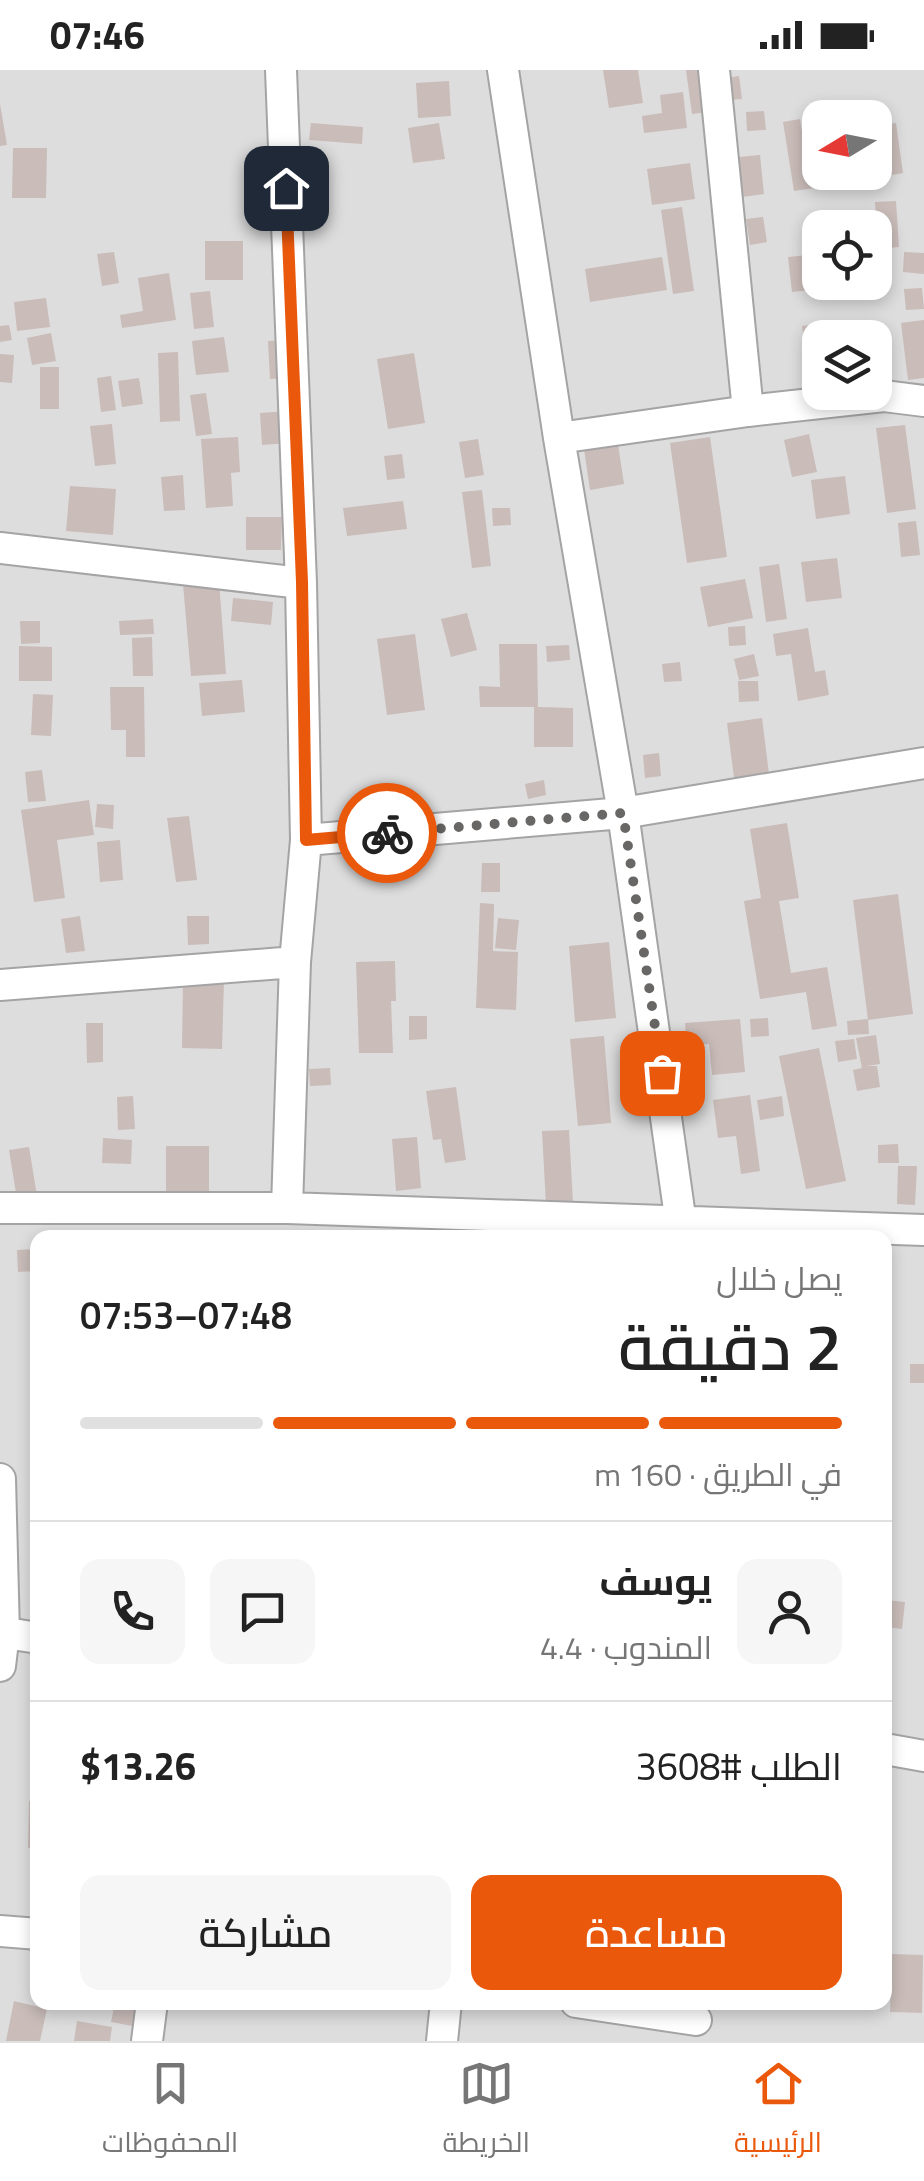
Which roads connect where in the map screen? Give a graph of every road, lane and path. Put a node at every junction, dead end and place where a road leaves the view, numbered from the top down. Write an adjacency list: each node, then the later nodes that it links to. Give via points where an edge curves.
1 (281, 70): 8 (street)
2 (502, 70): 6 (street)
3 (714, 70): 5 (street)
4 (924, 401): 5 (street, via 884,396)
5 (748, 411): 6 (street)
6 (558, 438): 10 (street)
7 (0, 548): 8 (street)
8 (302, 582): 11 (street)
9 (924, 763): 10 (street)
10 (623, 813): 11 (street); 17 (street)
11 (306, 840): 12 (street)
12 (295, 962): 13 (street); 15 (street)
13 (0, 986)
14 (0, 1208): 16 (street)
15 (286, 1208): 16 (street); 17 (street)
16 (213, 1223)
17 (683, 1230)
18 (924, 1230): 19 (street)
19 (892, 1231)
20 (0, 1478): 21 (street)
21 (2, 1632): 22 (street); 23 (street)
22 (30, 1637)
23 (0, 1666)
24 (892, 1750): 25 (street)
25 (924, 1756)
26 (0, 1931): 27 (street)
27 (30, 1933)
28 (151, 2010): 32 (street)
29 (445, 2010): 33 (street)
30 (627, 2010): 31 (street)
31 (696, 2021)
32 (147, 2041)
33 (442, 2041)

